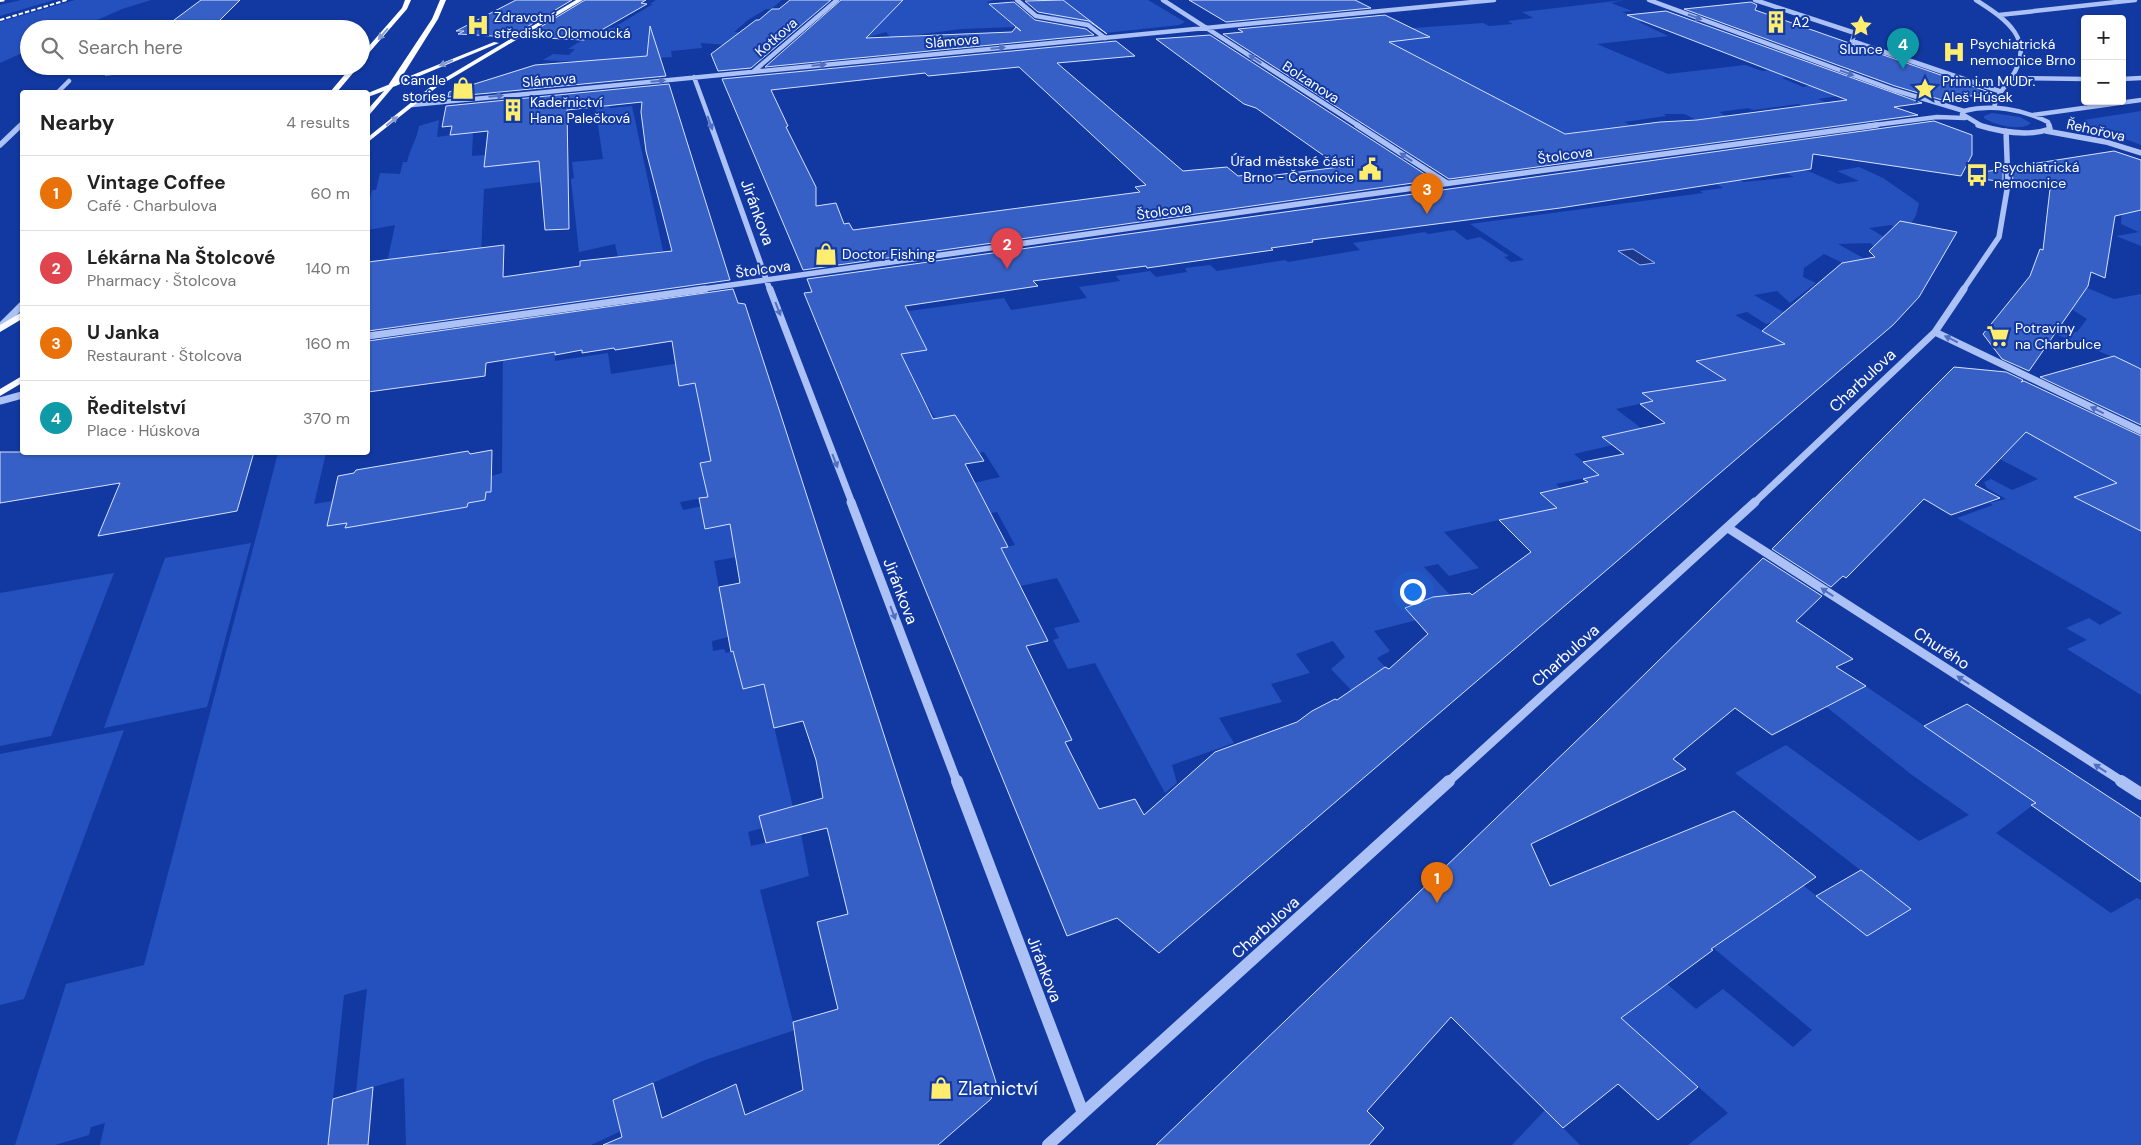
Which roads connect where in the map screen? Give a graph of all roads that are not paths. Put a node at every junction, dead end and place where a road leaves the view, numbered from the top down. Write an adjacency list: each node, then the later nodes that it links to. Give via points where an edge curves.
1 (408, 0): 16 (highway, one-way to 16, via 406,8)
2 (580, 0): 14 (main road)
3 (836, 0): 17 (street, Kotkova)
4 (1017, 0): 15 (street, via 1036,16 1088,25)
5 (1163, 0): 13 (street, Bolzanova)
6 (1494, 0): 13 (street, Slámova)
7 (1649, 0): 34 (street, one-way to 34, via 1894,90)
8 (1755, 0): 28 (street, via 1856,33 1852,41)
9 (1976, 0): 12 (street)
10 (2135, 0): 12 (street)
11 (443, 2): 25 (highway, via 436,19)
12 (1999, 15): 20 (street, via 2019,36 2022,58)
13 (1207, 28): 15 (street, Slámova); 43 (street, Bolzanova, one-way to 13)
14 (524, 32): 25 (main road, one-way to 25); 31 (main road, via 435,86)
15 (1105, 38): 17 (street, Slámova, one-way to 15)
16 (370, 50)
17 (754, 71): 19 (street, Slámova)
18 (348, 75): 27 (highway)
19 (694, 77): 31 (street, Slámova, one-way to 19); 44 (street, Jiránkova, one-way to 44)
20 (2012, 78): 22 (street); 28 (street)
21 (2141, 78): 23 (street)
22 (2081, 79)
23 (2126, 79)
24 (69, 81): 26 (street)
25 (393, 84): 29 (main road); 33 (main road)
26 (60, 90)
27 (335, 90)
28 (1999, 91): 32 (street, via 1994,99)
29 (370, 94)
30 (2141, 100): 35 (street)
31 (412, 105): 40 (main road, one-way to 31)
32 (1994, 108): 34 (street); 35 (street)
33 (370, 111)
34 (1964, 111): 36 (street)
35 (2033, 115): 39 (street, via 2051,126)
36 (1965, 118): 38 (street); 43 (street, Štolcova, via 1938,117)
37 (20, 126): 41 (street)
38 (2006, 131): 39 (street); 48 (street, Charbulova, via 2008,184 1998,236)
39 (2046, 131): 42 (street, Řehořova, via 2106,142)
40 (370, 138)
41 (0, 145)
42 (2141, 153)
43 (1447, 183): 44 (street, Štolcova)
44 (767, 281): 49 (street, Štolcova); 57 (street, Jiránkova, one-way to 57)
45 (20, 308): 47 (street)
46 (20, 316): 47 (main road)
47 (0, 328)
48 (1936, 332): 54 (street, one-way to 48); 55 (street, Charbulova)
49 (370, 336)
50 (20, 381): 51 (main road)
51 (0, 393)
52 (20, 396): 53 (street)
53 (0, 401)
54 (2141, 431)
55 (1728, 528): 56 (street, Churého, one-way to 55); 57 (street, Charbulova)
56 (2141, 794)
57 (1083, 1113): 58 (street, Charbulova)
58 (1048, 1145)

